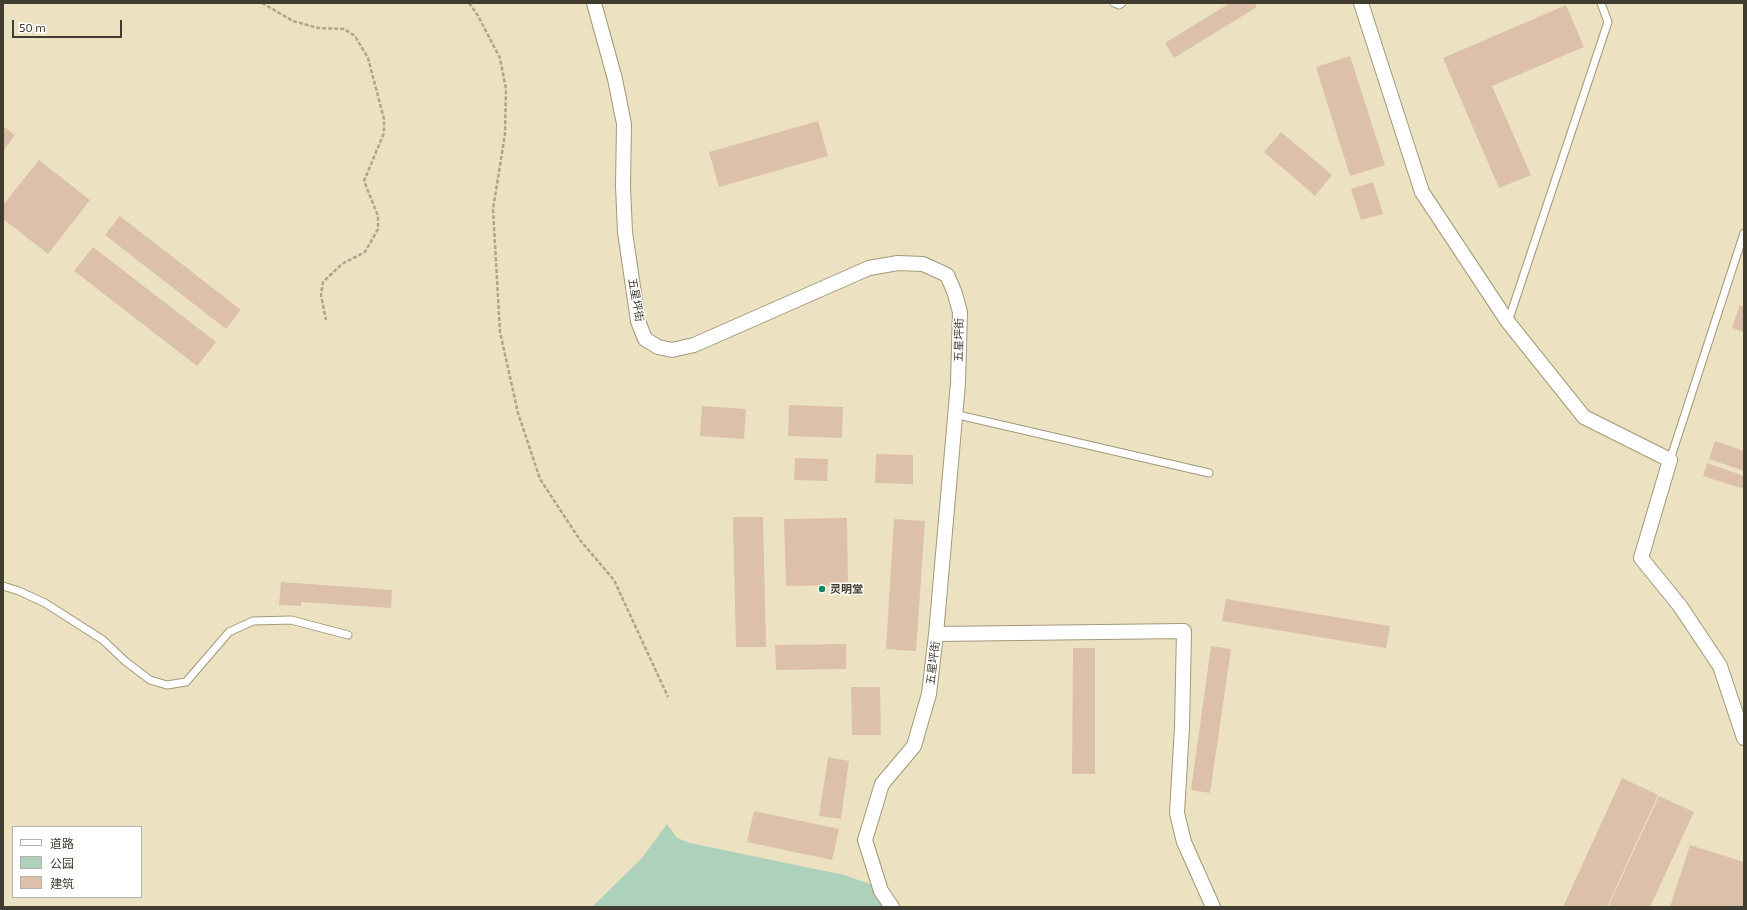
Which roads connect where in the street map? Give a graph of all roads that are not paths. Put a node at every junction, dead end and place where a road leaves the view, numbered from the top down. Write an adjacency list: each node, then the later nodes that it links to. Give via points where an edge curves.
1 (594, 3): 8 (street, 五星坪街, via 616,79 624,124 622,186 625,232 638,321 645,339 658,347 672,350 694,345 869,268 923,264 947,275 960,312 958,383)
2 (1114, 3): 3 (lane)
3 (1122, 3)
4 (1361, 3): 7 (street, via 1422,192)
5 (1600, 3): 7 (lane, via 1608,22)
6 (1744, 233): 9 (lane)
7 (1508, 322): 9 (street, via 1584,417)
8 (954, 414): 10 (lane); 12 (street, 五星坪街)
9 (1670, 460): 14 (street, via 1641,558 1680,606 1720,666)
10 (1210, 473)
11 (3, 586): 13 (lane, via 45,603 103,640 150,680 167,685 186,682 229,632 253,621 292,620)
12 (936, 634): 15 (street, 五星坪街, via 929,694 914,746 882,784 865,840 881,891); 16 (street, via 1184,631 1177,813 1184,842)
13 (348, 635)
14 (1744, 738)
15 (892, 907)
16 (1213, 907)

